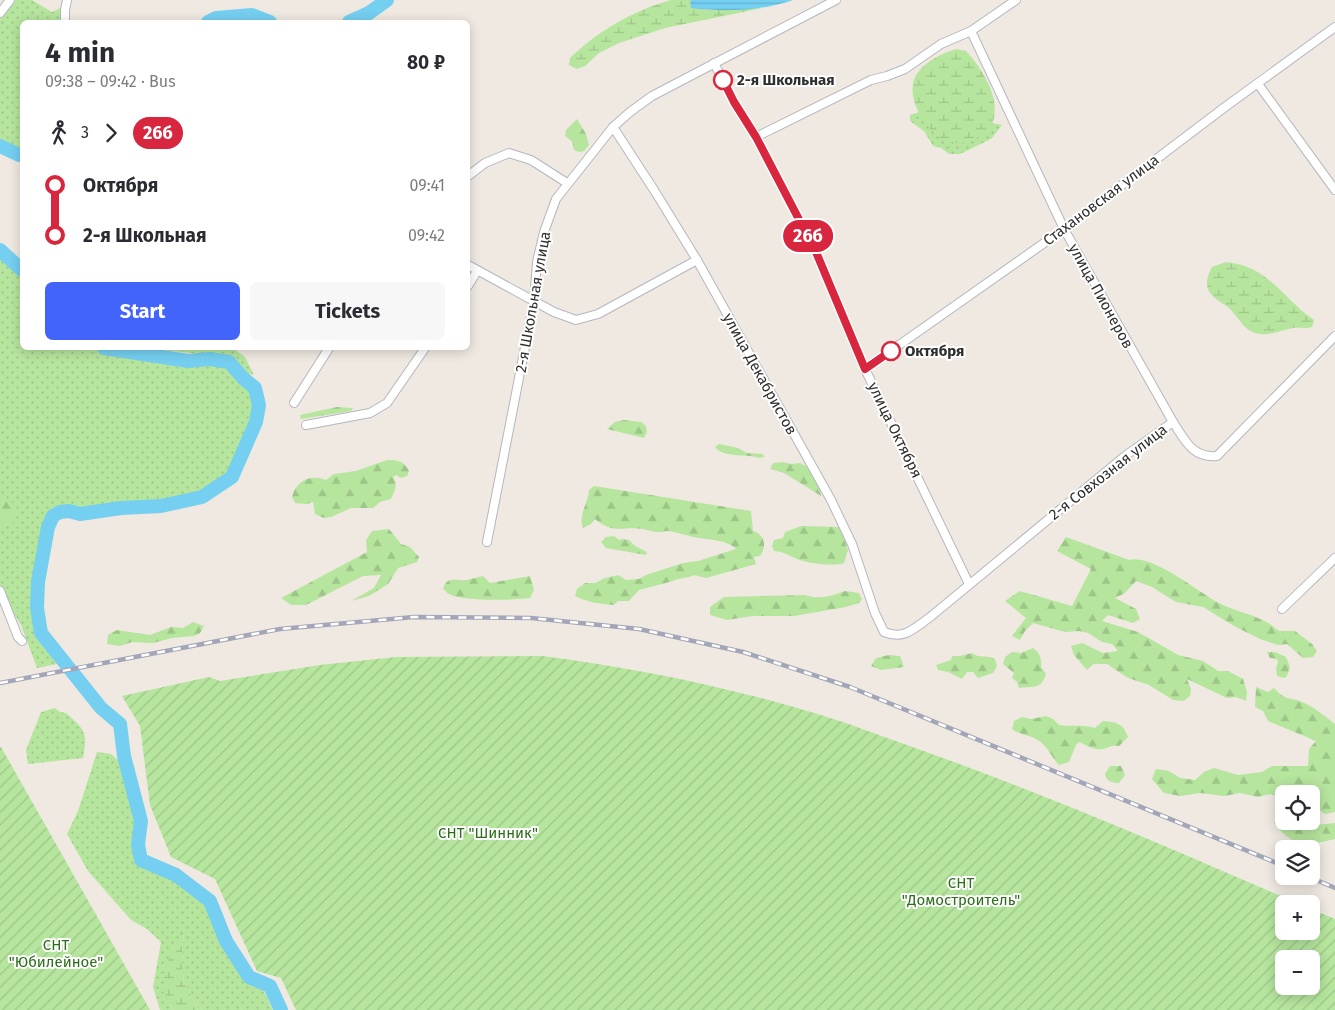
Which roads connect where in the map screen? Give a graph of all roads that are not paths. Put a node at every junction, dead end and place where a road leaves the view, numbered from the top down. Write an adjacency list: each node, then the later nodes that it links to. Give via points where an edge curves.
1 (10, 0): 5 (street)
2 (67, 0): 6 (street)
3 (836, 0): 9 (street, 2-я Школьная улица)
4 (1016, 0): 8 (street)
5 (0, 13)
6 (65, 20)
7 (1335, 27): 10 (street, Стахановская улица)
8 (971, 31): 12 (street, via 941,44 905,69 871,80); 16 (street, улица Пионеров)
9 (714, 63): 11 (street, 2-я Школьная улица, via 652,96); 12 (street, улица Октября)
10 (1258, 84): 15 (street); 16 (street, Стахановская улица)
11 (613, 128): 14 (street, 2-я Школьная улица); 17 (street, улица Декабристов)
12 (756, 137): 25 (street, улица Октября, via 816,252)
13 (470, 174): 14 (street, via 485,163 509,153 531,160)
14 (568, 183): 21 (street, 2-я Школьная улица, via 556,199 544,232)
15 (1335, 190)
16 (1064, 229): 25 (street, Стахановская улица); 27 (street, улица Пионеров)
17 (697, 260): 21 (street, via 598,314 576,320); 34 (street, улица Декабристов, via 831,500 852,544)
18 (470, 267): 19 (street)
19 (477, 272): 20 (street); 21 (street)
20 (470, 283)
21 (534, 301): 29 (street, 2-я Школьная улица)
22 (1335, 336): 27 (street, 2-я Совхозная улица, via 1216,456 1205,457 1192,449)
23 (328, 350): 26 (street)
24 (424, 350): 28 (street, via 387,404 370,413)
25 (865, 369): 31 (street, улица Октября)
26 (294, 403)
27 (1173, 422): 31 (street, 2-я Совхозная улица, via 1126,456)
28 (306, 425)
29 (487, 542)
30 (1335, 558): 33 (street)
31 (969, 584): 34 (street, 2-я Совхозная улица, via 911,630 894,636)
32 (0, 591): 35 (street)
33 (1282, 609)
34 (884, 632)
35 (22, 641)

